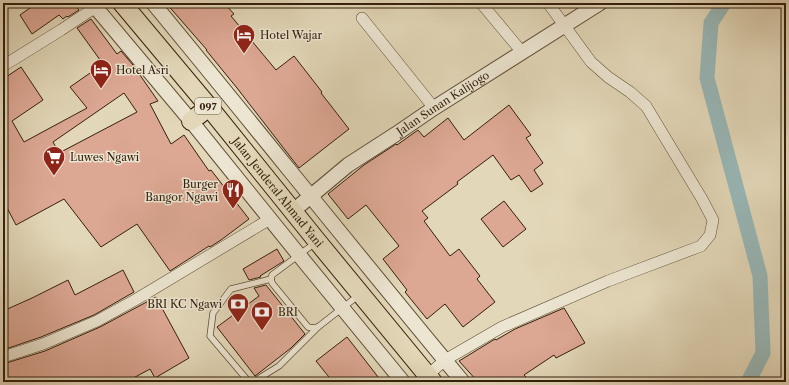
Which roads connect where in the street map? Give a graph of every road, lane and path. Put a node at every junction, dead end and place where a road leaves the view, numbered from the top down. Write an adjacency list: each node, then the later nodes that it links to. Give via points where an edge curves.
1 (122, 3): 11 (main road, Jalan Jenderal Ahmad Yani / 097)
2 (153, 3): 14 (street)
3 (481, 3): 9 (street)
4 (548, 3): 8 (street)
5 (600, 3): 8 (street, Jalan Sunan Kalijogo)
6 (96, 5): 10 (street); 13 (street)
7 (362, 18): 12 (street)
8 (564, 26): 9 (street, Jalan Sunan Kalijogo); 24 (street, via 591,62 646,106 713,220 710,235 701,246 608,281 502,327)
9 (522, 52): 12 (street, Jalan Sunan Kalijogo)
10 (3, 66)
11 (209, 107): 13 (main road); 15 (main road, Jalan Jenderal Ahmad Yani / 097)
12 (434, 108): 14 (street, Jalan Sunan Kalijogo, via 348,165)
13 (191, 122): 16 (street)
14 (311, 196): 15 (street, Jalan Sunan Kalijogo); 24 (street)
15 (293, 211): 17 (main road, Jalan Jenderal Ahmad Yani / 097)
16 (270, 219): 18 (street); 23 (street, via 97,321 43,344)
17 (317, 241): 18 (lane); 20 (main road, Jalan Jenderal Ahmad Yani / 097)
18 (299, 255): 19 (lane, via 272,275); 21 (street)
19 (271, 279): 22 (lane, via 308,327); 26 (lane, via 231,289 214,313 210,336)
20 (360, 293): 21 (lane); 25 (main road, Jalan Jenderal Ahmad Yani / 097)
21 (342, 308): 22 (lane); 28 (street)
22 (318, 327): 27 (lane, via 279,366)
23 (3, 357)
24 (444, 360): 25 (street); 29 (street)
25 (430, 379)
26 (249, 382)
27 (253, 382)
28 (403, 382)
29 (463, 382)

